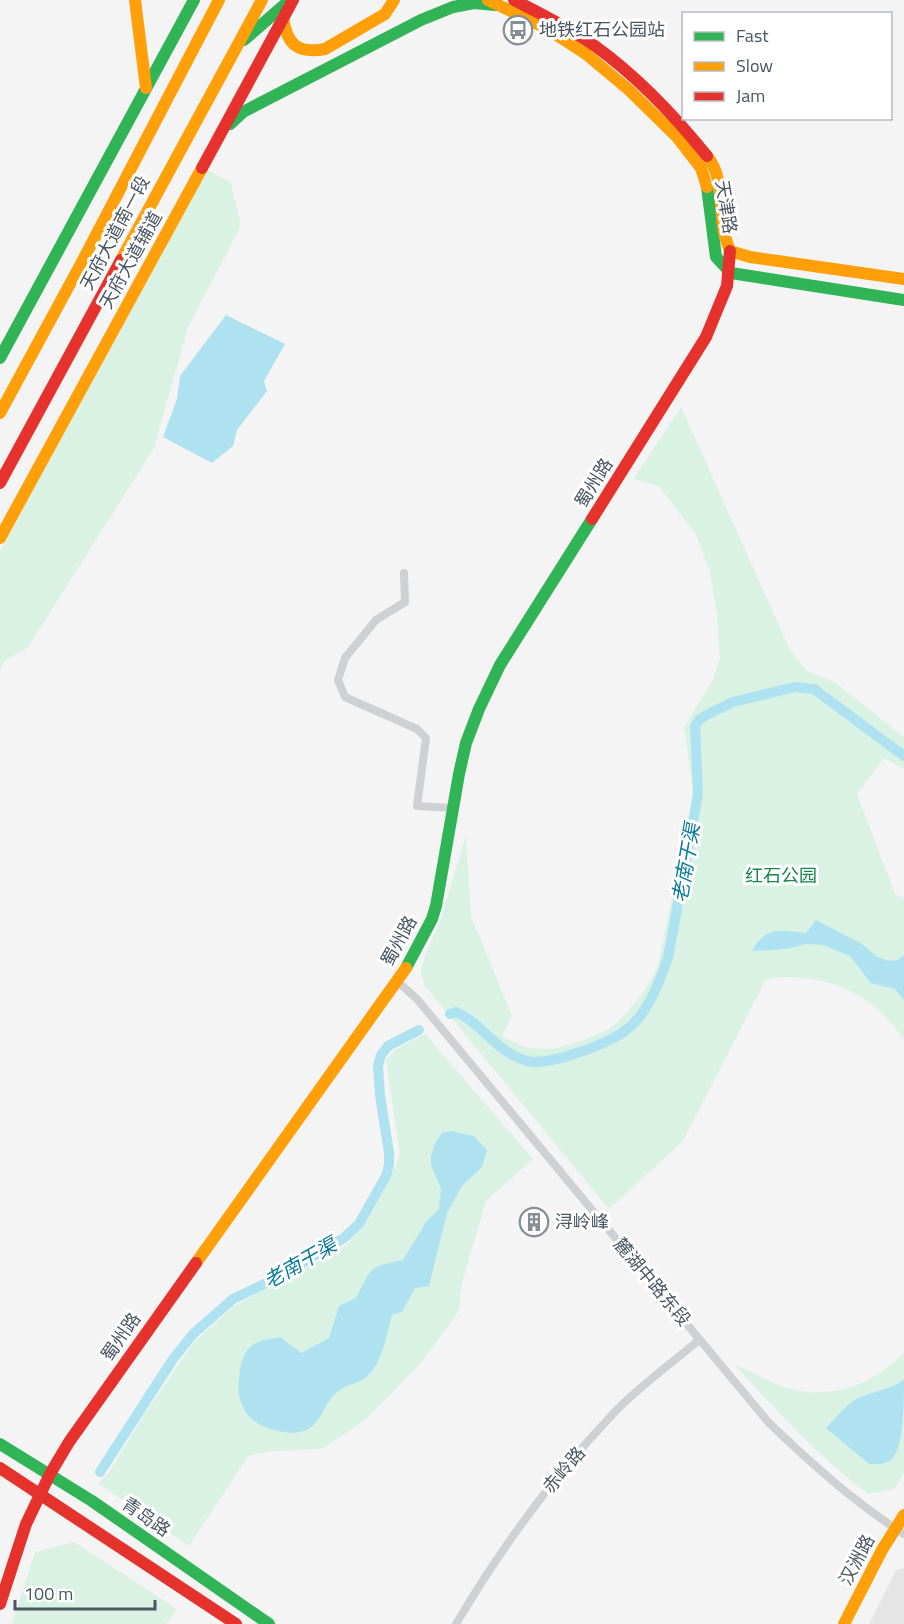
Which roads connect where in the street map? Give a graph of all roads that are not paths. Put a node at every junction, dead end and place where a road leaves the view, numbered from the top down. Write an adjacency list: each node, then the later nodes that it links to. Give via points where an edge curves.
1 (135, 0): 13 (main road)
2 (194, 0): 13 (main road)
3 (205, 0): 11 (main road)
4 (219, 0): 11 (main road, 天府大道南一段)
5 (262, 0): 12 (main road, 天府大道南一段)
6 (292, 0): 10 (main road, 天府大道辅道); 12 (main road)
7 (394, 0): 10 (main road, via 385,14 315,51 303,51 293,45 284,31)
8 (514, 0): 15 (main road, 天津路, via 595,46 643,85 695,140 712,162 717,177)
9 (494, 3): 14 (main road, via 453,6 421,20 243,112); 16 (main road, 天津路, via 546,28 586,54 677,137 701,168 708,189 716,257)
10 (283, 18): 14 (main road, 天府大道辅道)
11 (203, 28): 20 (main road, 天府大道南一段)
12 (237, 46): 21 (main road, 天府大道南一段)
13 (146, 88): 19 (main road)
14 (221, 133): 22 (main road, 天府大道辅道)
15 (730, 251): 16 (main road, 蜀州路); 17 (main road, 天津路)
16 (731, 273): 18 (main road); 24 (main road, 蜀州路, via 706,337 488,688 465,746)
17 (904, 279)
18 (904, 300)
19 (0, 358)
20 (0, 413)
21 (0, 483)
22 (0, 538)
23 (404, 573): 24 (street, via 405,602 376,620 361,637 345,658 338,680 345,697 417,729 426,738 417,806)
24 (453, 808): 25 (main road, 蜀州路, via 432,919)
25 (397, 981): 26 (street, 麓湖中路东段, via 417,999); 29 (main road, 蜀州路)
26 (699, 1340): 32 (street, 麓湖中路东段, via 784,1437 820,1471); 36 (street, 赤岭路, via 614,1413 559,1474 515,1531)
27 (0, 1444): 29 (main road, 青岛路)
28 (0, 1468): 30 (main road)
29 (50, 1474): 30 (main road, 蜀州路); 35 (main road, 青岛路)
30 (41, 1494): 33 (main road, 蜀州路, via 26,1524); 34 (main road)
31 (904, 1515): 32 (main road, 汉洲路)
32 (900, 1531): 37 (main road, 汉洲路)
33 (0, 1604)
34 (236, 1624)
35 (269, 1624)
36 (456, 1624)
37 (844, 1624)

